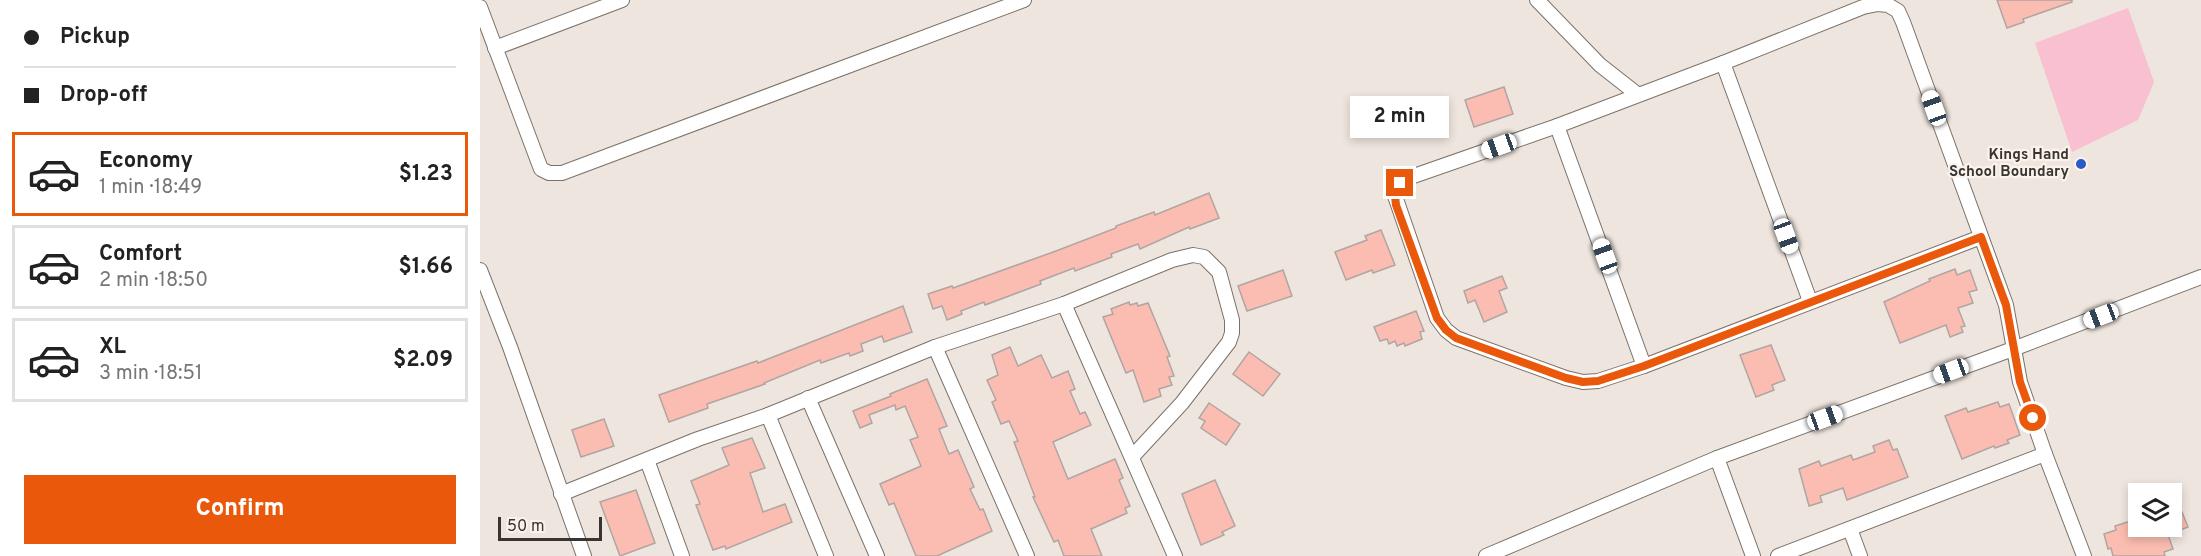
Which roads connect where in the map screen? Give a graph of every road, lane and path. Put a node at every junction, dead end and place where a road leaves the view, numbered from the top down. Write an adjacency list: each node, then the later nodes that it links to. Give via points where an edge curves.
1 (622, 0): 6 (street)
2 (1024, 0): 6 (street, via 562,173 540,169)
3 (1537, 0): 8 (street, via 1600,65)
4 (1849, 6): 7 (street); 10 (street, via 1888,5 1898,11)
5 (480, 7): 6 (street)
6 (495, 48)
7 (1723, 63): 8 (street); 13 (street)
8 (1637, 94): 9 (street)
9 (1557, 126): 17 (street); 17 (street, via 1405,179 1395,196 1407,236 1437,318 1456,338 1583,382)
10 (1981, 237): 13 (street); 16 (street, via 2006,305)
11 (480, 270): 24 (street)
12 (2201, 277): 16 (street)
13 (1810, 301): 17 (street)
14 (1064, 304): 15 (street); 21 (street); 21 (street, via 1193,255 1204,257 1219,272 1232,320 1229,342 1182,403)
15 (935, 347): 18 (street); 31 (street)
16 (2013, 349): 20 (street); 22 (street)
17 (1644, 366)
18 (808, 398): 19 (street); 30 (street)
19 (768, 415): 23 (street); 29 (street)
20 (2045, 454): 25 (street); 26 (street)
21 (1132, 457): 32 (street)
22 (1717, 458): 33 (street); 34 (street)
23 (647, 460): 24 (street); 28 (street)
24 (561, 494): 27 (street)
25 (1850, 529): 35 (street); 36 (street)
26 (2083, 554): 37 (street)
27 (584, 556)
28 (682, 556)
29 (826, 556)
30 (877, 556)
31 (1027, 556)
32 (1175, 556)
33 (1486, 556)
34 (1753, 556)
35 (1778, 556)
36 (1860, 556)
37 (2068, 556)

